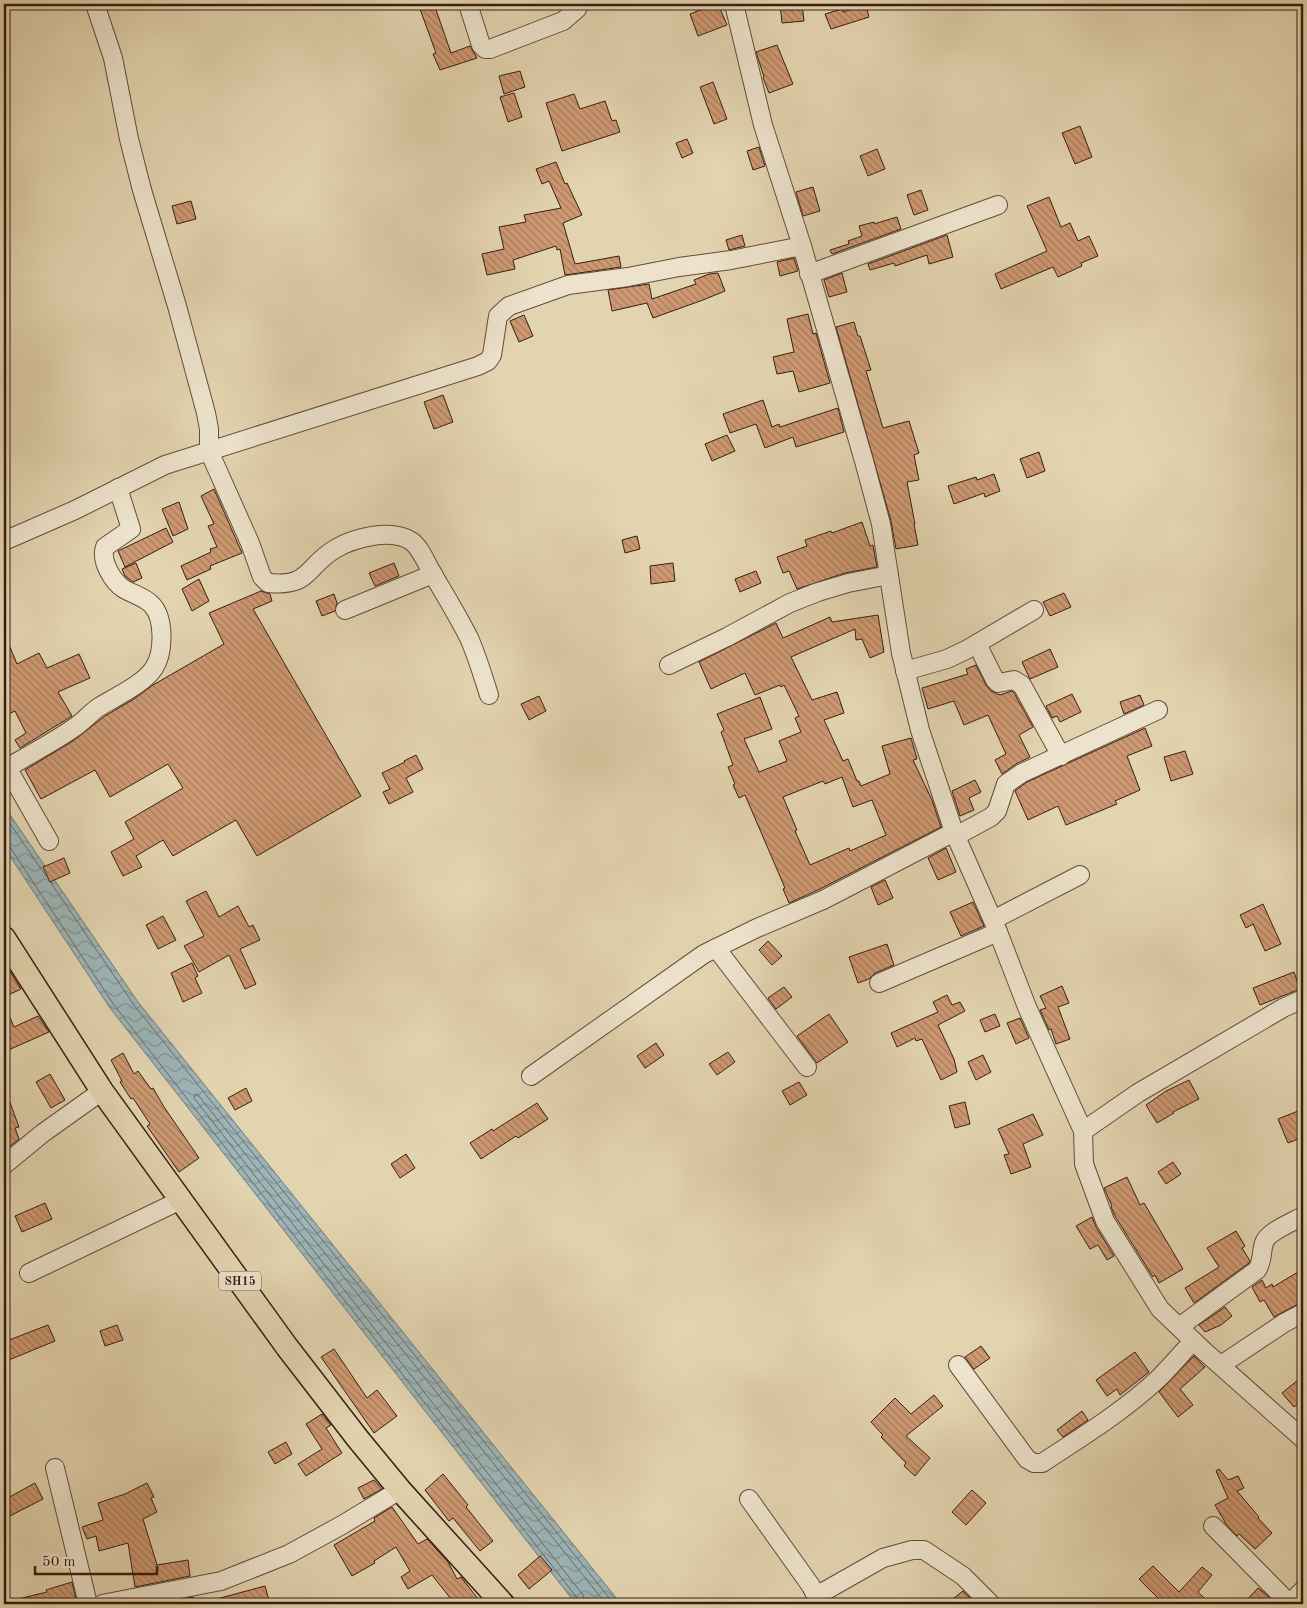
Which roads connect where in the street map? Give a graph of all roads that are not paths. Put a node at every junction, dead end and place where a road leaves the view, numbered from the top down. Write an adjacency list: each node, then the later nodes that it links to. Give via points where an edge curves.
1 (95, 4): 8 (street, via 113,58 142,190 206,412)
2 (468, 4): 3 (street, via 481,45 490,49 563,21 577,10)
3 (579, 4)
4 (734, 4): 6 (street, via 763,126)
5 (998, 205): 7 (street)
6 (802, 246): 7 (street); 8 (street, via 568,285 508,306 498,316 492,354 488,361 478,366)
7 (809, 274): 12 (street, via 881,524)
8 (209, 451): 9 (street, via 165,465); 11 (street, via 250,542 262,577 268,583 292,583 303,578 329,552 372,536 397,535 412,541)
9 (118, 488): 10 (street); 21 (street, via 130,529 105,547 106,565 117,584 156,610 162,643 159,659 147,676 94,710 68,732)
10 (4, 541)
11 (433, 574): 13 (street); 18 (street, via 470,640)
12 (889, 575): 16 (street, via 848,583 797,600); 17 (street)
13 (345, 610)
14 (1034, 610): 15 (street)
15 (977, 644): 17 (street, via 948,659); 20 (street, via 998,683 1014,680 1022,685)
16 (669, 665)
17 (906, 670): 22 (street, via 920,730)
18 (490, 695)
19 (1158, 710): 20 (street)
20 (1061, 756): 22 (street, via 1006,784 997,811 979,824)
21 (5, 765): 23 (street)
22 (955, 834): 25 (street); 27 (street)
23 (49, 841)
24 (1080, 875): 25 (street)
25 (995, 926): 28 (street); 33 (street, via 1027,1007)
26 (4, 938): 32 (main road, SH15)
27 (716, 948): 30 (street); 31 (street)
28 (880, 983)
29 (1303, 999): 33 (street, via 1138,1093)
30 (807, 1067)
31 (531, 1076)
32 (102, 1091): 34 (street); 35 (main road, SH15)
33 (1083, 1131): 39 (street, via 1084,1164 1105,1221 1160,1309)
34 (4, 1165)
35 (181, 1200): 37 (street); 45 (main road, SH15, via 287,1347)
36 (1303, 1216): 39 (street, via 1268,1235 1257,1270)
37 (29, 1273)
38 (1303, 1313): 42 (street)
39 (1179, 1327): 40 (street)
40 (1193, 1341): 41 (street, via 1159,1378 1130,1402 1042,1463 1027,1459); 42 (street)
41 (958, 1365)
42 (1220, 1365): 43 (street)
43 (1303, 1439)
44 (54, 1468): 51 (street)
45 (400, 1490): 49 (street, via 289,1554 221,1581); 53 (main road, SH15)
46 (748, 1498): 50 (street)
47 (1213, 1526): 55 (street)
48 (1303, 1590): 55 (street)
49 (142, 1600): 52 (street)
50 (818, 1600): 54 (street, via 883,1558 924,1550 963,1576)
51 (88, 1604)
52 (102, 1604)
53 (503, 1604)
54 (991, 1604)
55 (1290, 1604)

